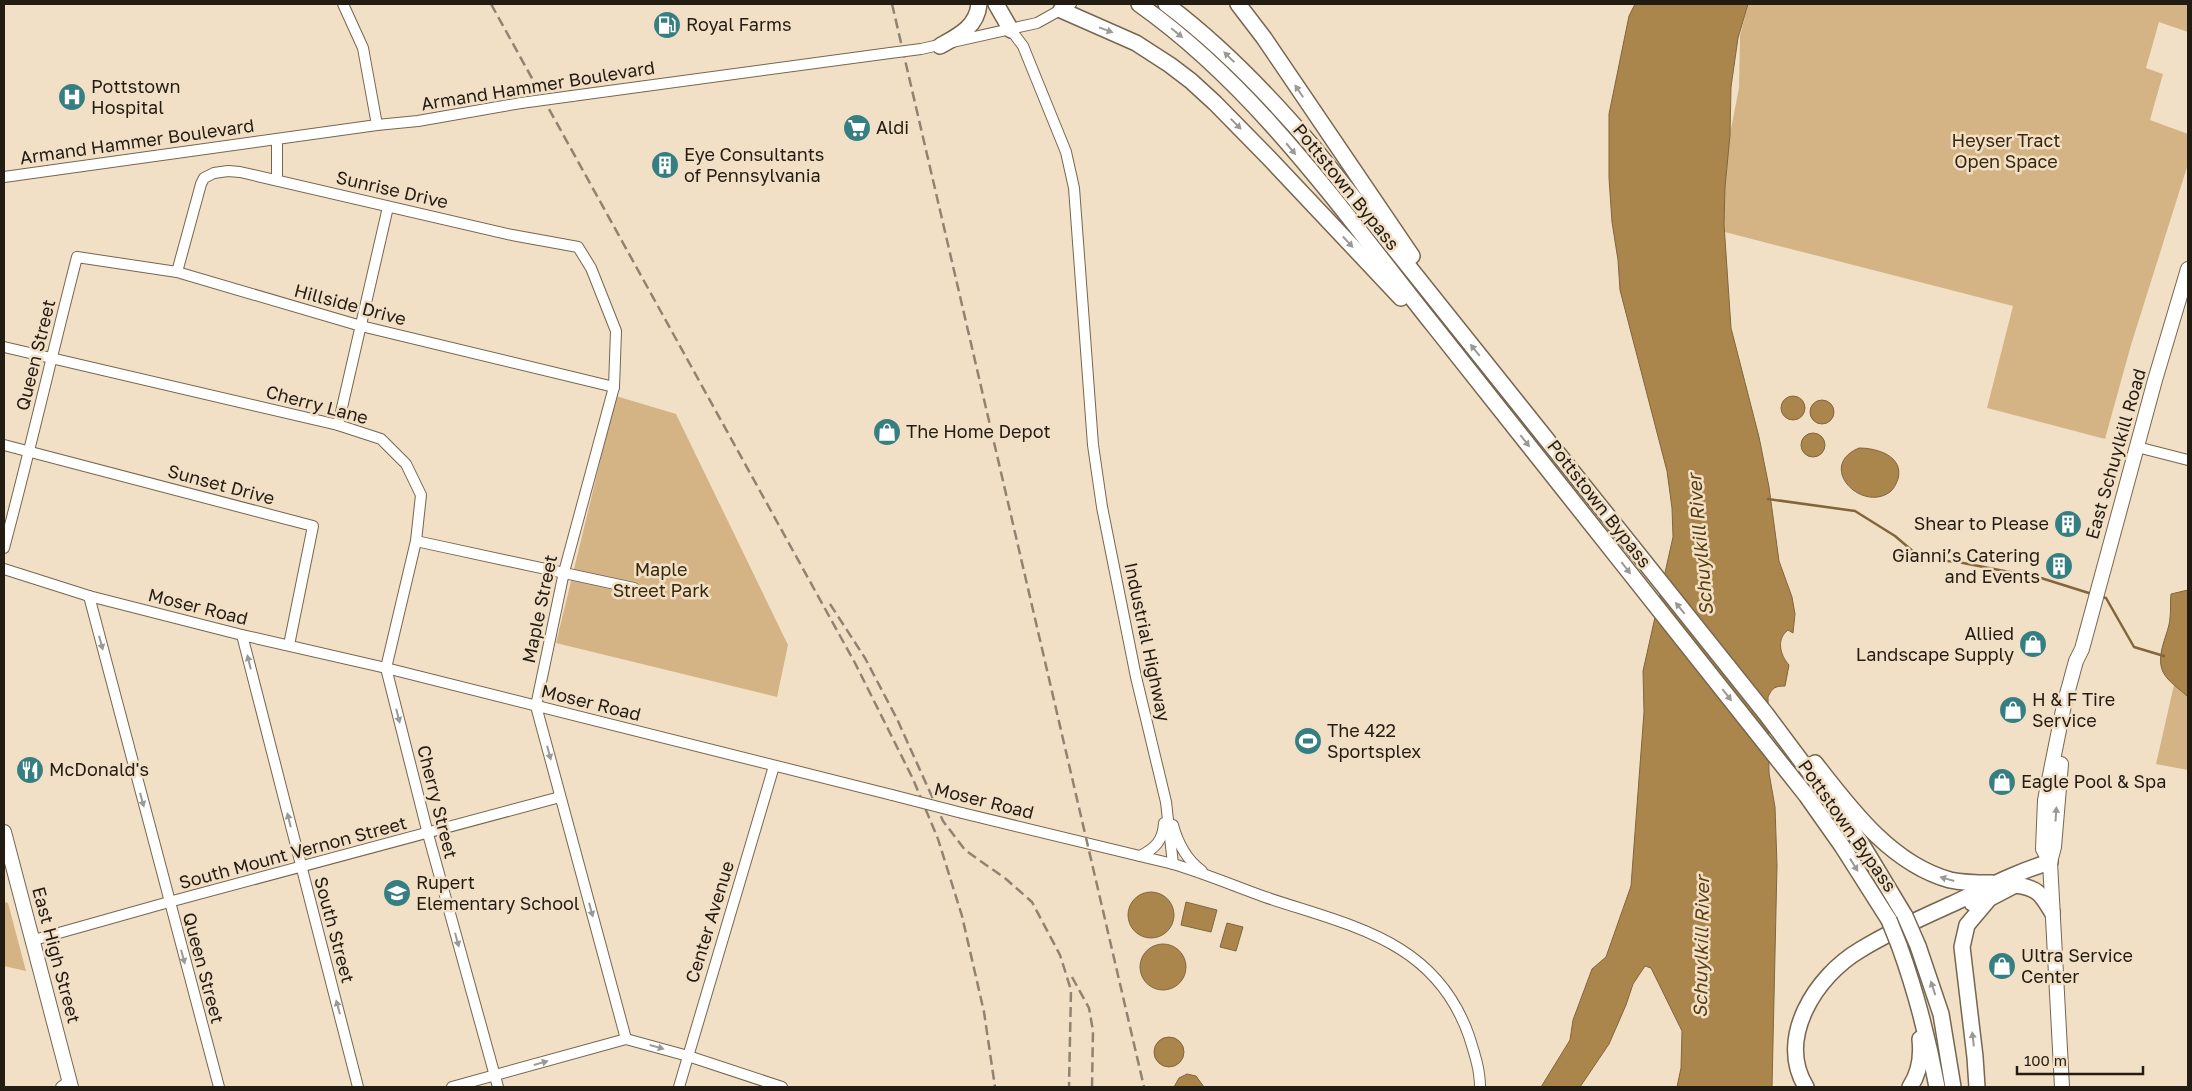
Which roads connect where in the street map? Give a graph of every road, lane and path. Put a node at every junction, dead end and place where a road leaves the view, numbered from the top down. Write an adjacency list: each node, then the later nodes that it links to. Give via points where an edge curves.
1 (343, 4): 10 (street, via 363,48)
2 (979, 4): 9 (highway, via 973,24)
3 (996, 4): 8 (highway)
4 (1138, 4): 24 (highway, Pottstown Bypass, one-way to 24, via 1195,48 1258,111 1323,187)
5 (1166, 4): 18 (highway, Pottstown Bypass, one-way to 5, via 1278,106 1222,50)
6 (1238, 4): 18 (highway, one-way to 6, via 1412,256)
7 (1066, 7): 8 (street, Armand Hammer Boulevard, via 1038,23); 24 (highway, one-way to 24, via 1152,52 1215,103 1426,324)
8 (1011, 30): 9 (street, Armand Hammer Boulevard); 43 (street, Industrial Highway, via 1023,46 1063,145 1074,188 1093,445 1100,493 1136,677)
9 (940, 46): 10 (street, Armand Hammer Boulevard, bridge)
10 (377, 125): 11 (street, Armand Hammer Boulevard)
11 (277, 139): 12 (street, Armand Hammer Boulevard); 13 (street)
12 (4, 176)
13 (277, 179): 14 (street, Sunrise Drive); 17 (street, Sunrise Drive, via 228,171 204,178)
14 (388, 207): 19 (street); 20 (street, Sunrise Drive, via 578,247 592,268)
15 (77, 257): 17 (street, Hillside Drive); 22 (street, Queen Street)
16 (2188, 269): 27 (main road, East Schuylkill Road)
17 (177, 272): 19 (street, Hillside Drive)
18 (1452, 321): 40 (highway, Pottstown Bypass, one-way to 18)
19 (361, 326): 23 (street, Hillside Drive); 25 (street)
20 (616, 331): 23 (street, Maple Street)
21 (4, 347): 22 (street, Cherry Lane)
22 (51, 358): 25 (street, Cherry Lane); 28 (street, Queen Street)
23 (614, 387): 33 (street, Maple Street)
24 (1495, 403): 56 (highway, Pottstown Bypass, one-way to 56, bridge, via 1806,795 1888,920)
25 (338, 425): 30 (street, Cherry Lane, via 381,439 406,464 421,495)
26 (4, 445): 28 (street, Sunset Drive)
27 (2137, 447): 29 (street); 47 (main road, East Schuylkill Road, via 2064,705 2045,800 2043,849)
28 (30, 452): 31 (street, Queen Street); 37 (street, Sunset Drive, via 313,526)
29 (2188, 460)
30 (416, 541): 33 (street); 38 (street, Cherry Lane)
31 (4, 548)
32 (4, 569): 35 (street, Moser Road)
33 (564, 572): 34 (street); 39 (street, Maple Street)
34 (634, 588)
35 (89, 596): 36 (street, Moser Road); 53 (street, Queen Street, one-way to 53)
36 (242, 635): 37 (street, Moser Road); 49 (street, South Street, one-way to 36)
37 (288, 645): 38 (street, Moser Road)
38 (386, 668): 39 (street, Moser Road); 45 (street, Cherry Street, one-way to 45)
39 (536, 706): 41 (street, Moser Road); 42 (street, Maple Street, one-way to 42)
40 (1810, 765): 52 (highway, one-way to 40, via 1944,878 1904,856 1859,817); 72 (highway, Pottstown Bypass, one-way to 40, bridge, via 1941,1014 1906,916)
41 (774, 766): 46 (street, Moser Road, bridge); 58 (street, Center Avenue)
42 (560, 797): 45 (street, South Mount Vernon Street); 57 (street, Maple Street, one-way to 57)
43 (1166, 802): 46 (street, via 1159,843); 48 (street, Industrial Highway); 50 (street, via 1181,846)
44 (4, 832): 55 (main road, East High Street)
45 (428, 834): 49 (street, South Mount Vernon Street); 59 (street, Cherry Street, one-way to 59)
46 (1140, 856): 48 (street, Moser Road)
47 (2050, 862): 51 (highway); 52 (highway, via 2027,869); 54 (main road, East Schuylkill Road)
48 (1172, 864): 50 (street)
49 (301, 867): 53 (street, South Mount Vernon Street); 62 (street, South Street, one-way to 49)
50 (1205, 873): 67 (street, via 1265,897 1364,929 1403,950 1424,966 1456,1006 1476,1057)
51 (2016, 885): 52 (highway); 54 (highway, via 2033,888)
52 (1994, 890): 68 (highway, via 1860,950 1832,973 1808,1006 1795,1039 1796,1064); 69 (highway, via 1873,951 1840,976 1818,1004 1805,1030 1803,1061); 73 (highway, one-way to 52, via 1962,946 1971,918)
53 (168, 902): 55 (street, South Mount Vernon Street); 61 (street, Queen Street, one-way to 61)
54 (2052, 912): 74 (main road, East Schuylkill Road)
55 (34, 940): 60 (main road, East High Street)
56 (1899, 945): 70 (highway, via 1921,1050 1917,1074); 71 (highway, Pottstown Bypass, via 1927,1033)
57 (626, 1038): 58 (street, one-way to 58); 59 (street, one-way to 57)
58 (688, 1056): 65 (street, Center Avenue); 66 (street)
59 (494, 1076): 63 (street); 64 (street, Cherry Street)
60 (67, 1085)
61 (219, 1087)
62 (358, 1087)
63 (452, 1087)
64 (498, 1087)
65 (679, 1087)
66 (782, 1087)
67 (1480, 1087)
68 (1806, 1087)
69 (1815, 1087)
70 (1910, 1087)
71 (1937, 1087)
72 (1953, 1087)
73 (1977, 1087)
74 (2062, 1087)

